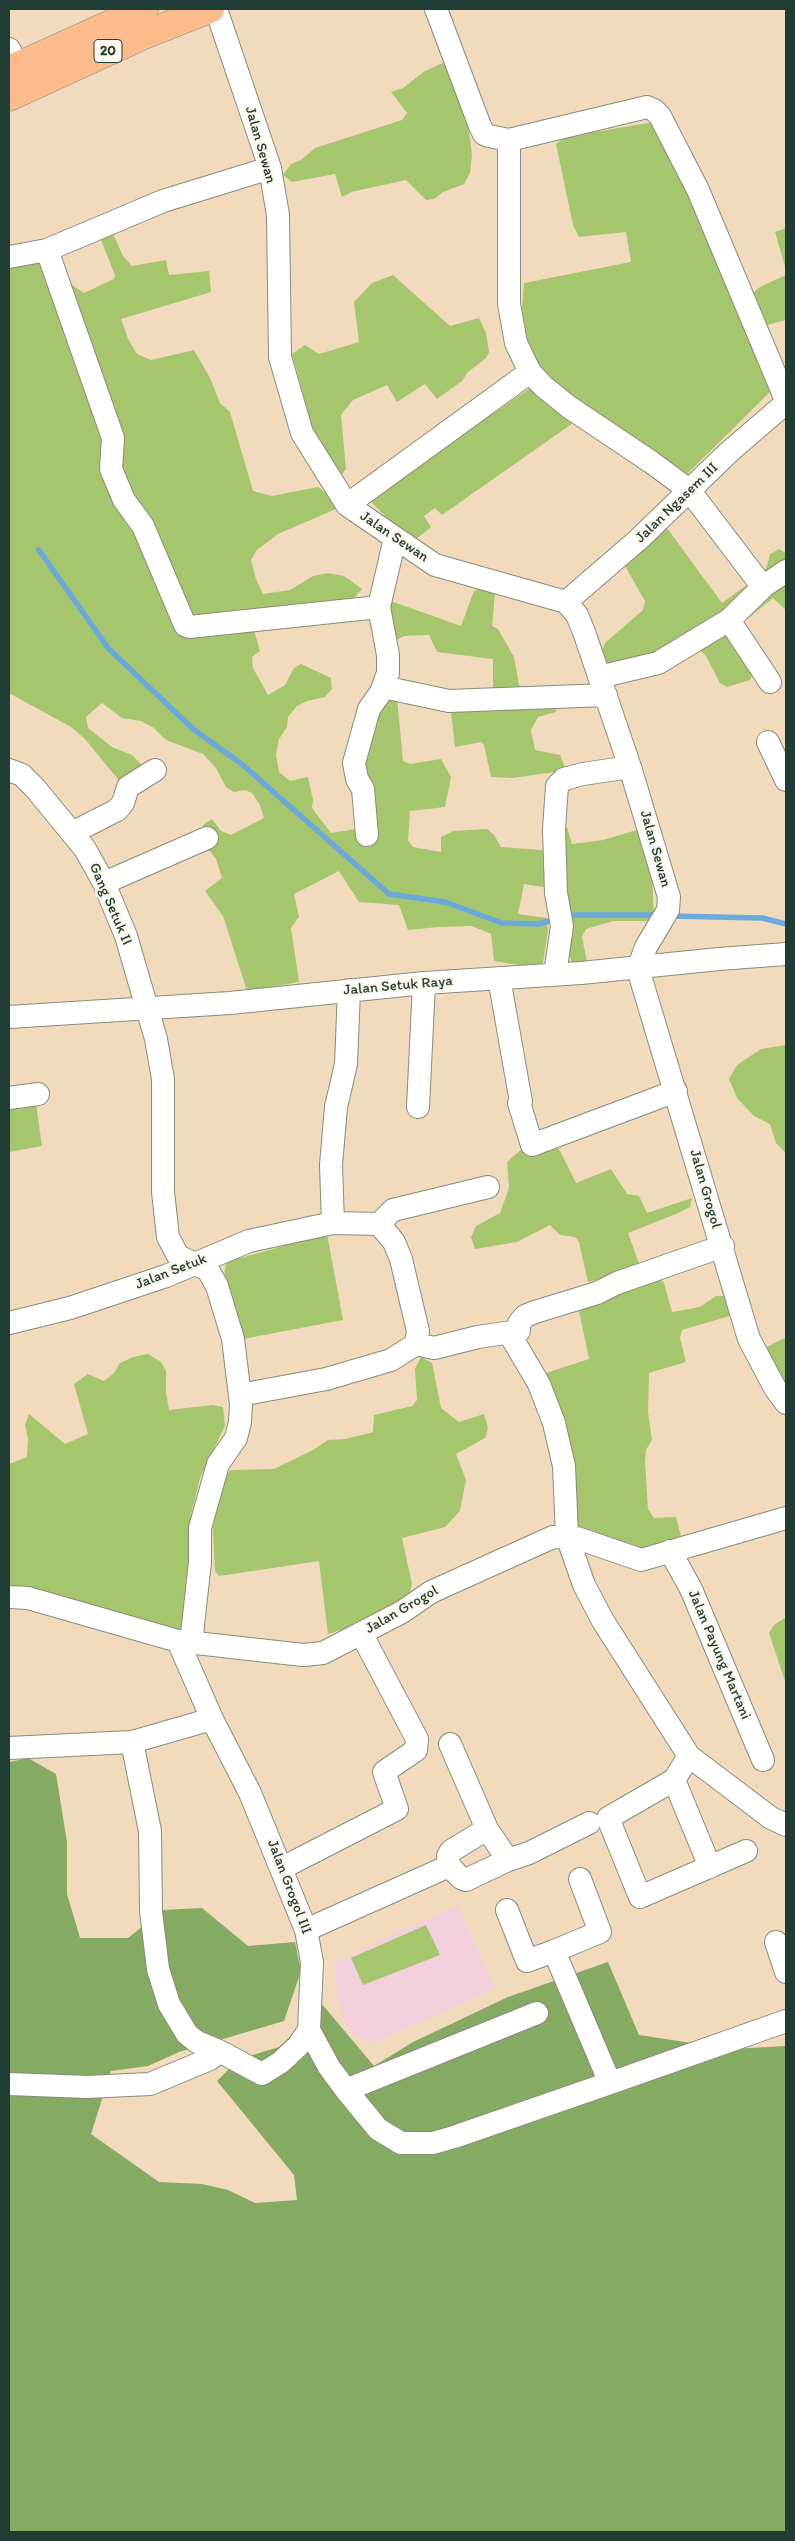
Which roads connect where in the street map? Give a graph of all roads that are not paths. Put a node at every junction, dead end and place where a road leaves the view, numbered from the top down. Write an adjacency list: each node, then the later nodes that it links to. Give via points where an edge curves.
1 (210, 9): 4 (highway, 20)
2 (216, 9): 7 (street, Jalan Sewan)
3 (436, 9): 6 (street, via 482,130 489,136)
4 (138, 16): 5 (highway, 20)
5 (15, 74)
6 (509, 140): 10 (street, via 509,304 516,343); 11 (street, via 646,107 654,110 698,190)
7 (270, 168): 8 (street, via 163,201); 13 (street, Jalan Sewan, via 278,215 280,357 302,433)
8 (47, 250): 9 (street); 18 (street, via 113,438 111,469 124,500 143,526 185,625)
9 (9, 257)
10 (530, 372): 12 (street, via 568,407); 13 (street)
11 (786, 401): 12 (street, Jalan Ngasem III)
12 (689, 490): 16 (street); 17 (street, Jalan Ngasem III, via 639,540)
13 (347, 505): 14 (street, Jalan Sewan)
14 (395, 538): 17 (street, Jalan Sewan, via 435,565); 18 (street)
15 (786, 571): 16 (street)
16 (764, 586): 19 (street)
17 (566, 602): 21 (street, Jalan Sewan, via 577,615)
18 (379, 607): 22 (street, via 389,665)
19 (729, 620): 20 (street); 21 (street, via 658,663)
20 (770, 682)
21 (603, 686): 22 (street, via 449,701); 24 (street, Jalan Sewan)
22 (383, 687): 29 (street, via 369,709 354,763 363,789)
23 (768, 742): 27 (street)
24 (630, 767): 33 (street, Jalan Sewan, via 669,897 665,917 646,947); 34 (street, via 570,777 557,786 554,829 556,893 561,917)
25 (9, 770): 28 (street, Gang Setuk II, via 22,775 36,788)
26 (154, 770): 28 (street, via 128,786 123,803 117,810)
27 (786, 780)
28 (72, 833): 31 (street, Gang Setuk II, via 85,848)
29 (367, 836)
30 (207, 838): 31 (street)
31 (104, 883): 38 (street, Gang Setuk II, via 126,936)
32 (786, 954): 33 (street, Jalan Setuk Raya)
33 (638, 969): 34 (street, Jalan Setuk Raya); 40 (street, Jalan Grogol)
34 (555, 974): 35 (street, Jalan Setuk Raya)
35 (499, 978): 36 (street, Jalan Setuk Raya); 40 (street, via 519,1103 532,1145)
36 (424, 983): 37 (street, Jalan Setuk Raya); 43 (street)
37 (349, 990): 38 (street, Jalan Setuk Raya, via 230,1004); 45 (street, via 346,1064 336,1107 331,1165)
38 (146, 1009): 39 (street, Jalan Setuk Raya); 48 (street, Gang Setuk II, via 156,1039 163,1079 162,1192 168,1237 178,1256)
39 (9, 1017)
40 (676, 1090): 47 (street, Jalan Grogol)
41 (38, 1094): 42 (street)
42 (9, 1098)
43 (418, 1107)
44 (488, 1187): 46 (street, via 393,1210)
45 (333, 1223): 46 (street, Jalan Setuk); 48 (street, Jalan Setuk, via 249,1242)
46 (378, 1224): 51 (street, via 394,1242 401,1259 418,1332)
47 (722, 1246): 50 (street, via 525,1316 519,1323 519,1331); 53 (street, Jalan Grogol, via 749,1339)
48 (196, 1263): 49 (street, Jalan Setuk, via 70,1308); 52 (street, Gang Setuk II, via 208,1270 218,1286 233,1339)
49 (9, 1323)
50 (509, 1333): 51 (street, via 434,1348); 55 (street, via 539,1384 554,1422 564,1466)
51 (416, 1344): 52 (street, via 382,1363 326,1379)
52 (240, 1395): 59 (street, Gang Setuk II, via 240,1422 236,1438 218,1464 200,1528 200,1562)
53 (786, 1403)
54 (786, 1518): 56 (street, Jalan Grogol)
55 (567, 1536): 56 (street, Jalan Grogol, via 641,1560); 58 (street, Jalan Grogol, via 540,1541 431,1592 402,1612); 64 (street, via 584,1585 603,1621)
56 (670, 1551): 65 (street, Jalan Payung Martani, via 691,1589)
57 (9, 1597): 59 (street, Jalan Grogol, via 28,1598)
58 (361, 1633): 59 (street, Jalan Grogol, via 323,1653 304,1655); 74 (street, via 417,1739 416,1750 384,1772 397,1809)
59 (185, 1642): 60 (street, Jalan Grogol III)
60 (212, 1719): 61 (street); 74 (street, Jalan Grogol III, via 250,1794)
61 (132, 1742): 63 (street); 84 (street, via 150,1831 150,1911 158,1969 170,2004 187,2034 197,2042)
62 (450, 1744): 69 (street)
63 (9, 1748)
64 (689, 1756): 66 (street); 68 (street, via 764,1813)
65 (763, 1760)
66 (674, 1780): 73 (street); 73 (street, via 608,1818 640,1897)
67 (589, 1823): 71 (street)
68 (786, 1825)
69 (487, 1829): 71 (street); 72 (street, via 451,1850)
70 (746, 1851): 73 (street)
71 (508, 1860): 72 (street, via 466,1880)
72 (449, 1866): 77 (street)
73 (710, 1867)
74 (282, 1868): 77 (street, Jalan Grogol III)
75 (580, 1878): 79 (street, via 600,1932)
76 (507, 1910): 79 (street, via 527,1961)
77 (306, 1930): 83 (street, Jalan Grogol III, via 312,1962)
78 (776, 1942): 80 (street)
79 (554, 1951): 85 (street)
80 (786, 1972)
81 (537, 2013): 87 (street)
82 (786, 2022): 85 (street)
83 (309, 2030): 84 (street, via 281,2062 262,2074); 87 (street)
84 (220, 2051): 86 (street, via 210,2059 150,2084 87,2087)
85 (610, 2083): 87 (street, via 454,2137 414,2145 401,2143 378,2129)
86 (9, 2084)
87 (346, 2090)

